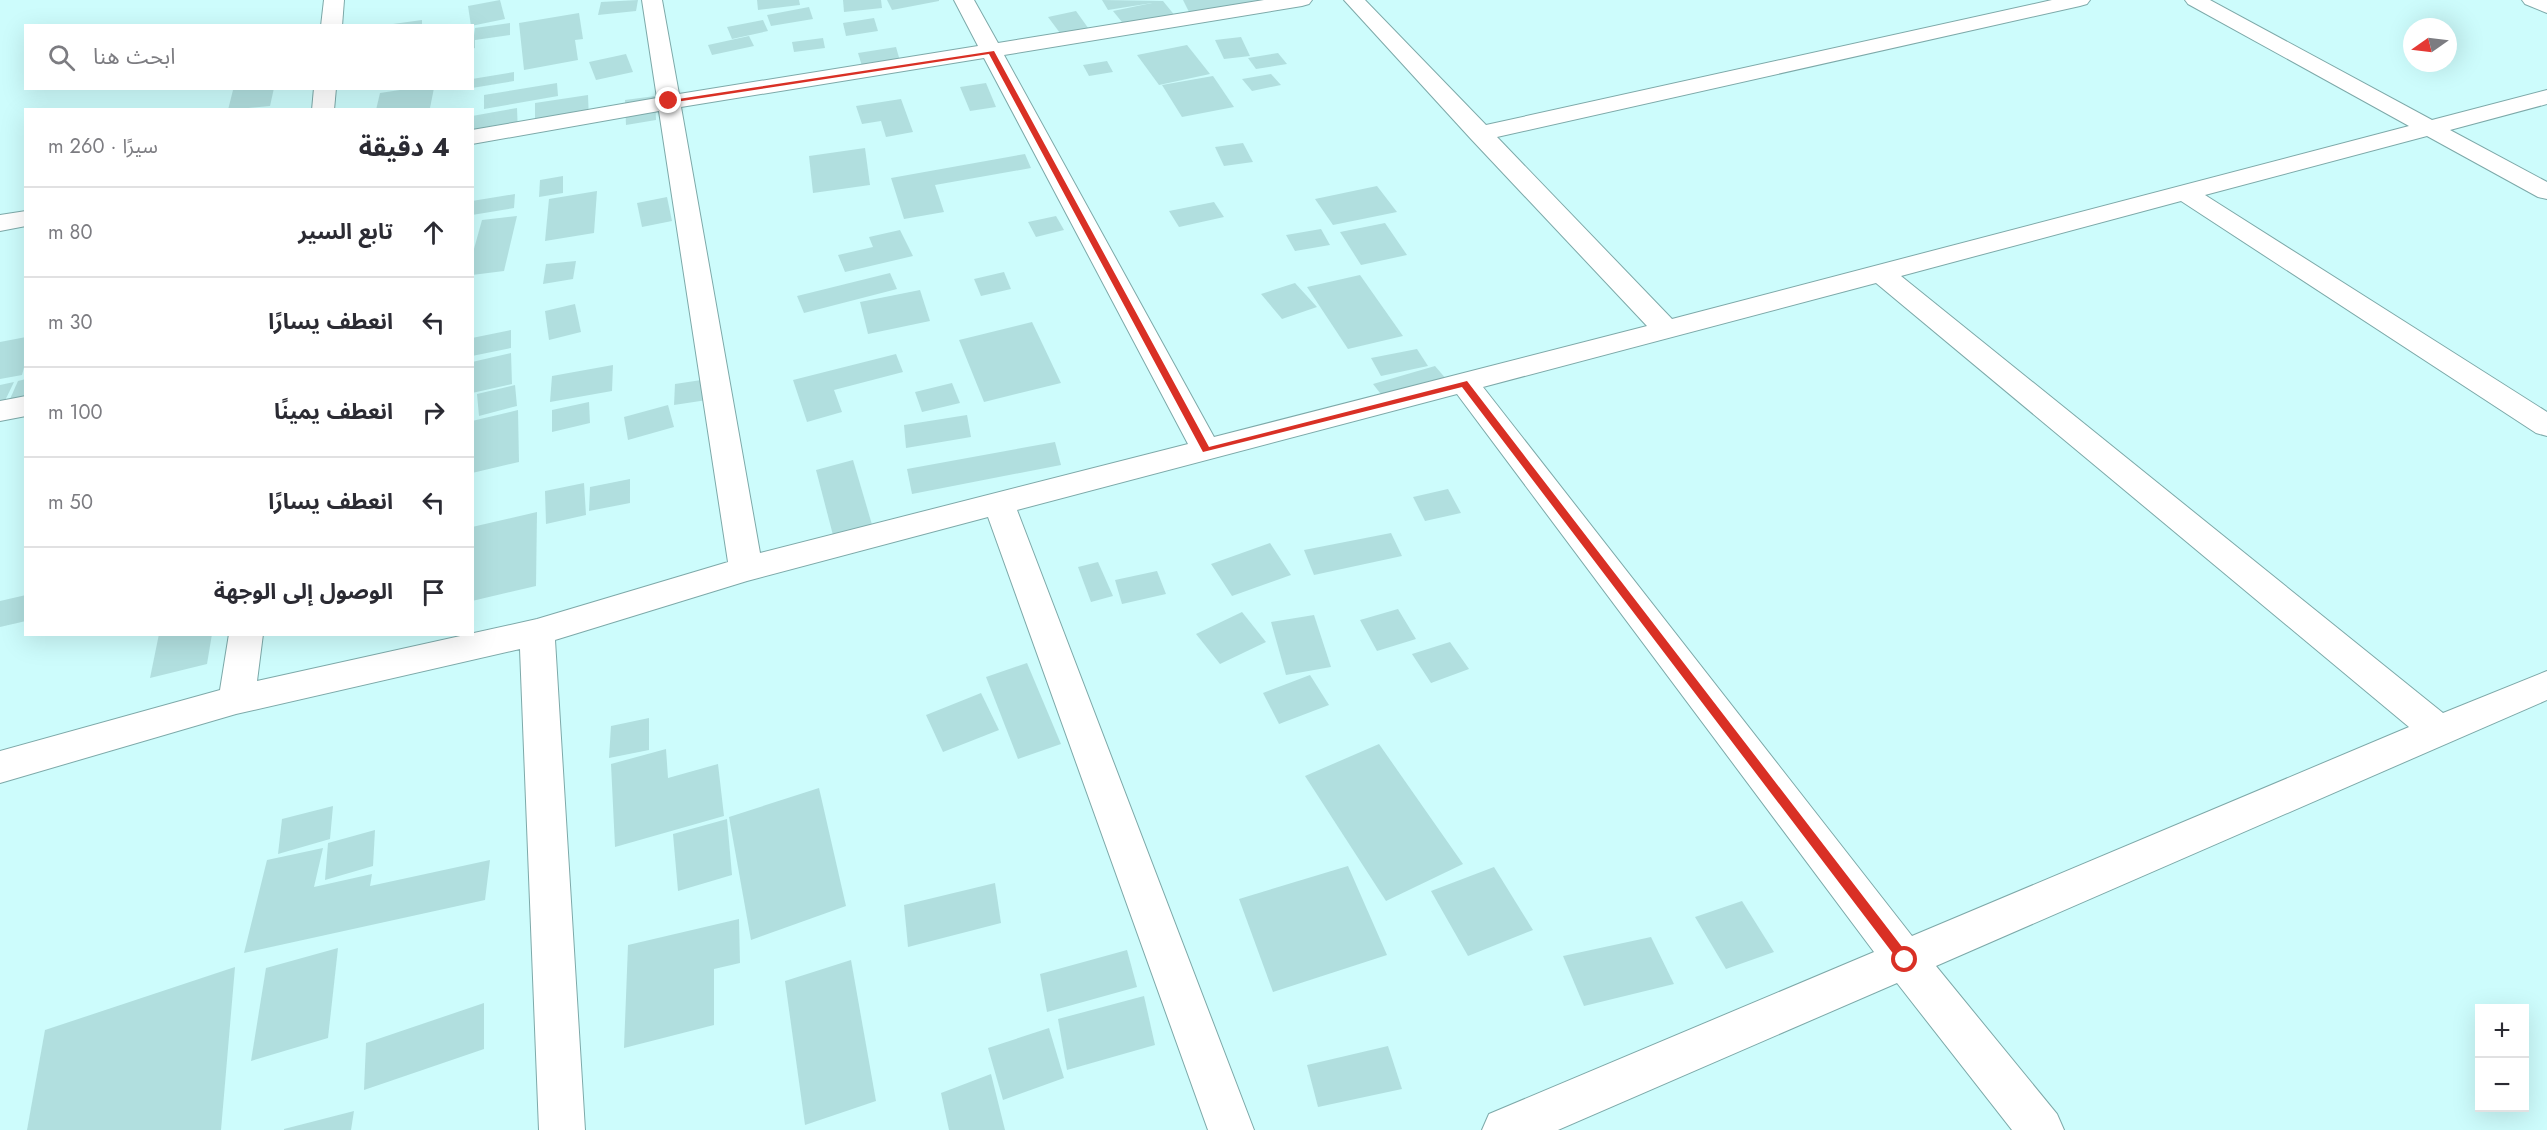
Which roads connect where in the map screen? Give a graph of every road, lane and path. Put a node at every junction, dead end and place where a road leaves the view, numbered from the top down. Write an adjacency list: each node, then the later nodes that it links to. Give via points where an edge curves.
1 (334, 0): 10 (street)
2 (652, 0): 14 (street)
3 (964, 0): 11 (street)
4 (1302, 0): 11 (street)
5 (1354, 0): 17 (street)
6 (2080, 0): 17 (street)
7 (2195, 0): 16 (street)
8 (2532, 0): 9 (street)
9 (2547, 7)
10 (331, 24)
11 (991, 52): 14 (street); 29 (street)
12 (325, 90): 15 (street)
13 (2547, 97): 16 (street)
14 (669, 101): 18 (street); 31 (street)
15 (322, 108)
16 (2429, 128): 19 (street); 20 (street)
17 (1479, 134): 24 (street)
18 (474, 137)
19 (2547, 192)
20 (2185, 193): 23 (street); 28 (street)
21 (24, 218): 22 (street)
22 (0, 223)
23 (1881, 273): 24 (street); 36 (street)
24 (1667, 330): 25 (street)
25 (1464, 383): 29 (street); 38 (street)
26 (24, 406): 27 (street)
27 (0, 411)
28 (2547, 426)
29 (1206, 450): 30 (street)
30 (999, 504): 31 (street); 40 (street)
31 (746, 569): 32 (street)
32 (537, 632): 35 (street); 39 (street)
33 (246, 636): 35 (street)
34 (2547, 685): 36 (street)
35 (236, 700): 37 (street)
36 (2438, 730): 38 (street)
37 (0, 767)
38 (1905, 960): 41 (street); 42 (street)
39 (562, 1130)
40 (1231, 1130)
41 (1505, 1130)
42 (2041, 1130)

